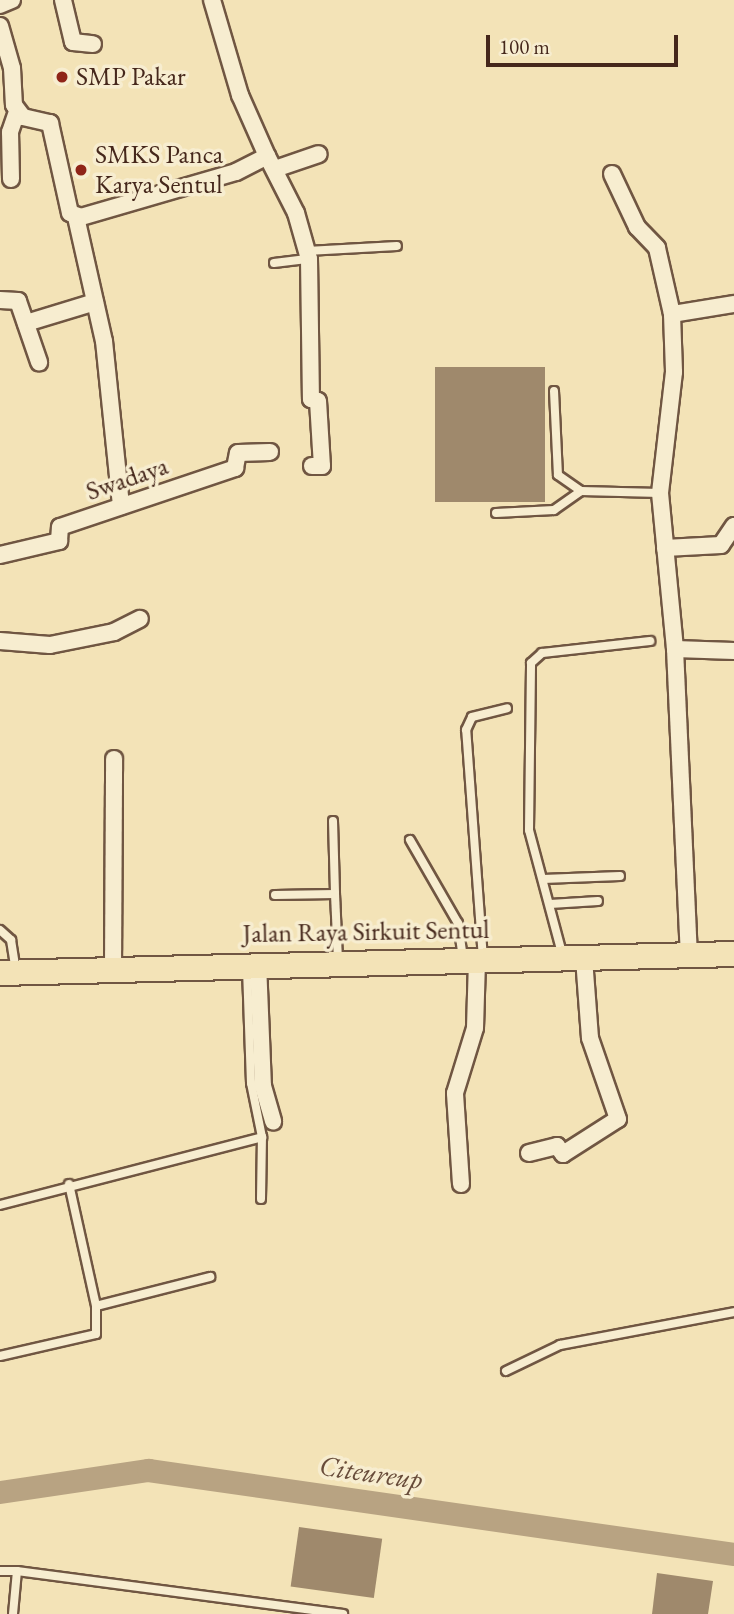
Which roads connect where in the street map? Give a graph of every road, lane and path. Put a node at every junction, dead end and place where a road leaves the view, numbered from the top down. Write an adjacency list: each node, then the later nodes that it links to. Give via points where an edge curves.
1 (12, 0): 4 (street)
2 (63, 0): 6 (street, via 73,42)
3 (212, 0): 9 (street, via 240,96)
4 (0, 5)
5 (0, 26): 7 (street)
6 (93, 44)
7 (17, 112): 11 (street); 12 (street, via 50,122)
8 (319, 154): 9 (street)
9 (271, 162): 12 (street); 14 (street)
10 (612, 174): 19 (street, via 637,227 657,248)
11 (10, 178)
12 (76, 217): 17 (street)
13 (397, 246): 14 (lane)
14 (308, 255): 15 (lane); 24 (street, via 311,399 318,401 322,466)
15 (274, 263)
16 (0, 300): 20 (street, via 18,301)
17 (94, 302): 20 (street); 27 (street)
18 (734, 304): 19 (street)
19 (672, 314): 26 (street, via 674,372)
20 (26, 323): 21 (street)
21 (39, 362)
22 (554, 391): 25 (lane, via 558,475)
23 (270, 452): 27 (street, Swadaya, via 238,453 235,468)
24 (312, 466)
25 (581, 491): 26 (lane); 28 (lane, via 554,510)
26 (660, 493): 30 (street)
27 (121, 506): 31 (street, Swadaya, via 60,527 59,541)
28 (496, 513)
29 (734, 526): 30 (street, via 721,545)
30 (665, 548): 35 (street)
31 (0, 555)
32 (140, 619): 33 (street, via 114,632 50,645)
33 (0, 640)
34 (650, 641): 42 (lane, via 533,659 528,816)
35 (675, 649): 36 (street); 49 (street)
36 (734, 651)
37 (507, 708): 52 (lane, via 472,717 466,730)
38 (114, 759): 54 (street)
39 (333, 821): 43 (lane)
40 (410, 840): 52 (lane)
41 (620, 876): 42 (lane)
42 (543, 880): 46 (lane)
43 (335, 894): 44 (lane); 51 (lane)
44 (275, 895)
45 (598, 901): 46 (lane)
46 (550, 904): 50 (lane)
47 (0, 930): 55 (lane, via 11,940)
48 (734, 954): 49 (main road, Jalan Raya Sirkuit Sentul)
49 (689, 955): 50 (main road, Jalan Raya Sirkuit Sentul)
50 (574, 958): 52 (main road, Jalan Raya Sirkuit Sentul); 58 (street, via 588,1029 618,1119 563,1154 558,1146)
51 (338, 961): 52 (main road, Jalan Raya Sirkuit Sentul); 53 (main road, Jalan Raya Sirkuit Sentul)
52 (475, 961): 60 (street, via 475,1028 455,1093)
53 (253, 963): 54 (main road, Jalan Raya Sirkuit Sentul); 56 (street, via 263,1086); 57 (lane, via 251,1083)
54 (113, 969): 55 (main road, Jalan Raya Sirkuit Sentul)
55 (8, 973)
56 (273, 1122)
57 (262, 1137): 59 (lane); 61 (lane)
58 (529, 1153)
59 (69, 1184): 62 (lane); 64 (lane)
60 (461, 1184)
61 (261, 1199)
62 (0, 1205)
63 (210, 1277): 64 (lane)
64 (96, 1306): 66 (lane, via 96,1334)
65 (734, 1312): 67 (lane, via 560,1345)
66 (0, 1356)
67 (506, 1371)
68 (0, 1571): 69 (lane)
69 (18, 1571): 70 (lane); 71 (lane)
70 (13, 1614)
71 (342, 1614)

